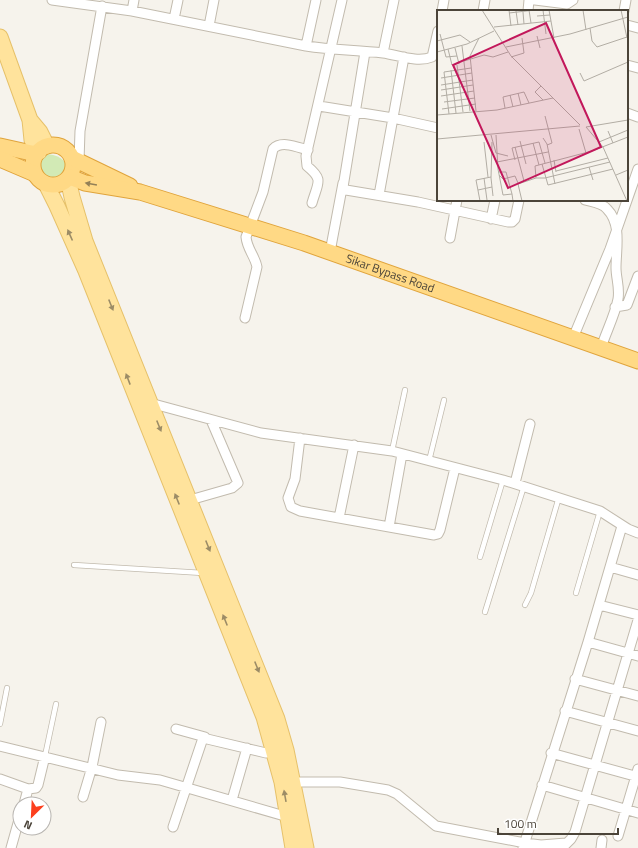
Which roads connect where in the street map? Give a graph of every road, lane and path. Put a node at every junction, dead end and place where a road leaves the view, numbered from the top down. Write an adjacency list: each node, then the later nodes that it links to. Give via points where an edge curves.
1 (52, 0): 2 (street)
2 (57, 0): 15 (street)
3 (134, 0): 20 (street)
4 (178, 0): 21 (street)
5 (214, 0): 23 (street)
6 (316, 0): 26 (street)
7 (342, 0): 28 (street)
8 (394, 0): 30 (street)
9 (444, 0): 16 (street)
10 (485, 0): 17 (street)
11 (529, 0): 18 (street)
12 (535, 0): 14 (street)
13 (626, 0): 19 (street)
14 (569, 5)
15 (102, 6): 20 (street); 44 (street)
16 (442, 10)
17 (483, 10)
18 (528, 10)
19 (624, 10)
20 (132, 11): 21 (street)
21 (174, 19): 23 (street)
22 (628, 25): 24 (street)
23 (209, 26): 26 (street)
24 (638, 28)
25 (0, 37): 42 (main road, via 30,120 30,135 35,147)
26 (306, 46): 28 (street)
27 (437, 46): 31 (street, via 432,57 427,59)
28 (331, 50): 29 (street); 34 (street)
29 (365, 52): 30 (street); 35 (street)
30 (383, 53): 31 (street)
31 (404, 57): 38 (street)
32 (628, 65): 33 (street)
33 (638, 68)
34 (318, 106): 35 (street); 41 (street)
35 (356, 112): 38 (street); 49 (street)
36 (628, 113): 37 (street)
37 (638, 117)
38 (393, 118): 39 (street); 52 (street)
39 (437, 128)
40 (0, 146): 42 (highway, Sikar Bypass Road)
41 (308, 150): 58 (street, via 305,162 318,177); 61 (street, via 283,144 272,149 263,192)
42 (41, 151): 44 (highway, Sikar Bypass Road, via 53,145 65,149); 48 (highway, via 33,164)
43 (0, 160): 48 (highway)
44 (76, 160): 47 (highway); 51 (highway, Sikar Bypass Road)
45 (638, 169): 46 (street)
46 (631, 177): 50 (street)
47 (69, 178): 48 (highway, via 55,185); 51 (highway, Sikar Bypass Road, one-way to 47); 73 (main road, one-way to 73, via 72,198 85,241)
48 (40, 179): 93 (main road, one-way to 48, via 86,270 57,206)
49 (343, 182): 52 (street, via 346,190); 64 (street)
50 (628, 188)
51 (140, 192): 61 (highway, Sikar Bypass Road)
52 (379, 195): 59 (street)
53 (457, 201): 59 (street)
54 (495, 201): 60 (street)
55 (519, 201): 60 (street, via 512,222)
56 (588, 201): 62 (street, via 606,207)
57 (625, 201): 62 (street)
58 (312, 203)
59 (456, 211): 60 (street); 63 (street)
60 (492, 219)
61 (250, 226): 64 (highway, Sikar Bypass Road); 67 (street, via 246,244 257,267)
62 (617, 230): 66 (street, via 616,270 619,288); 68 (street)
63 (450, 238)
64 (330, 252): 68 (highway, Sikar Bypass Road)
65 (638, 276): 66 (street, via 627,305)
66 (615, 307): 69 (street)
67 (245, 318)
68 (573, 338): 69 (highway, Sikar Bypass Road)
69 (601, 348): 70 (highway, Sikar Bypass Road)
70 (638, 361)
71 (405, 390): 78 (lane)
72 (444, 400): 79 (lane)
73 (150, 403): 74 (street); 84 (main road, one-way to 84)
74 (211, 420): 76 (street, via 261,433); 84 (street, via 238,483 232,488)
75 (530, 424): 82 (street)
76 (300, 438): 77 (street); 86 (street, via 295,479 288,503 295,510)
77 (354, 445): 78 (street); 86 (street)
78 (397, 453): 79 (street); 88 (street)
79 (429, 461): 80 (street)
80 (455, 468): 81 (street); 88 (street, via 438,534)
81 (503, 480): 82 (street); 90 (lane)
82 (519, 485): 83 (street); 98 (lane)
83 (559, 498): 85 (street); 97 (lane)
84 (190, 500): 118 (main road, one-way to 118, via 259,672)
85 (600, 511): 87 (street); 95 (lane)
86 (339, 518): 88 (street)
87 (622, 526): 89 (street); 92 (street)
88 (389, 527)
89 (638, 533)
90 (480, 557)
91 (74, 565): 93 (lane)
92 (610, 567): 94 (street); 96 (street)
93 (207, 573): 118 (main road, one-way to 93, via 264,717)
94 (638, 575)
95 (576, 593)
96 (598, 604): 99 (street); 101 (street)
97 (525, 605)
98 (485, 612)
99 (638, 615)
100 (638, 620): 102 (street)
101 (588, 642): 102 (street); 104 (street)
102 (627, 653): 103 (street); 106 (street)
103 (638, 656)
104 (575, 679): 106 (street); 109 (street)
105 (7, 688): 112 (lane)
106 (616, 690): 107 (street); 111 (street)
107 (638, 696)
108 (56, 704): 120 (lane)
109 (565, 711): 111 (street); 119 (street)
110 (101, 722): 122 (street)
111 (607, 723): 114 (street); 121 (street)
112 (0, 724)
113 (176, 729): 115 (street)
114 (638, 732)
115 (205, 737): 117 (street); 127 (street, via 199,744)
116 (0, 746): 120 (street)
117 (247, 748): 118 (street, via 266,753); 132 (street)
118 (280, 748): 125 (main road); 135 (main road, one-way to 118)
119 (551, 753): 121 (street); 126 (street)
120 (45, 756): 122 (street); 128 (street, via 38,785)
121 (594, 765): 123 (street); 131 (street)
122 (91, 769): 127 (street, via 160,780); 130 (street)
123 (637, 774): 133 (street)
124 (0, 779): 128 (street)
125 (294, 782): 139 (street, via 340,782 388,790 436,826); 143 (main road)
126 (542, 785): 131 (street); 139 (street)
127 (187, 788): 132 (street); 136 (street)
128 (28, 789): 129 (street)
129 (26, 796)
130 (83, 797)
131 (585, 798): 133 (street); 140 (street, via 575,832)
132 (232, 800): 135 (street)
133 (626, 809): 134 (street); 138 (street)
134 (638, 813)
135 (288, 817): 142 (main road)
136 (173, 827)
137 (14, 836): 141 (street)
138 (618, 836)
139 (524, 845): 140 (street)
140 (564, 846)
141 (11, 848)
142 (293, 848)
143 (306, 848)

